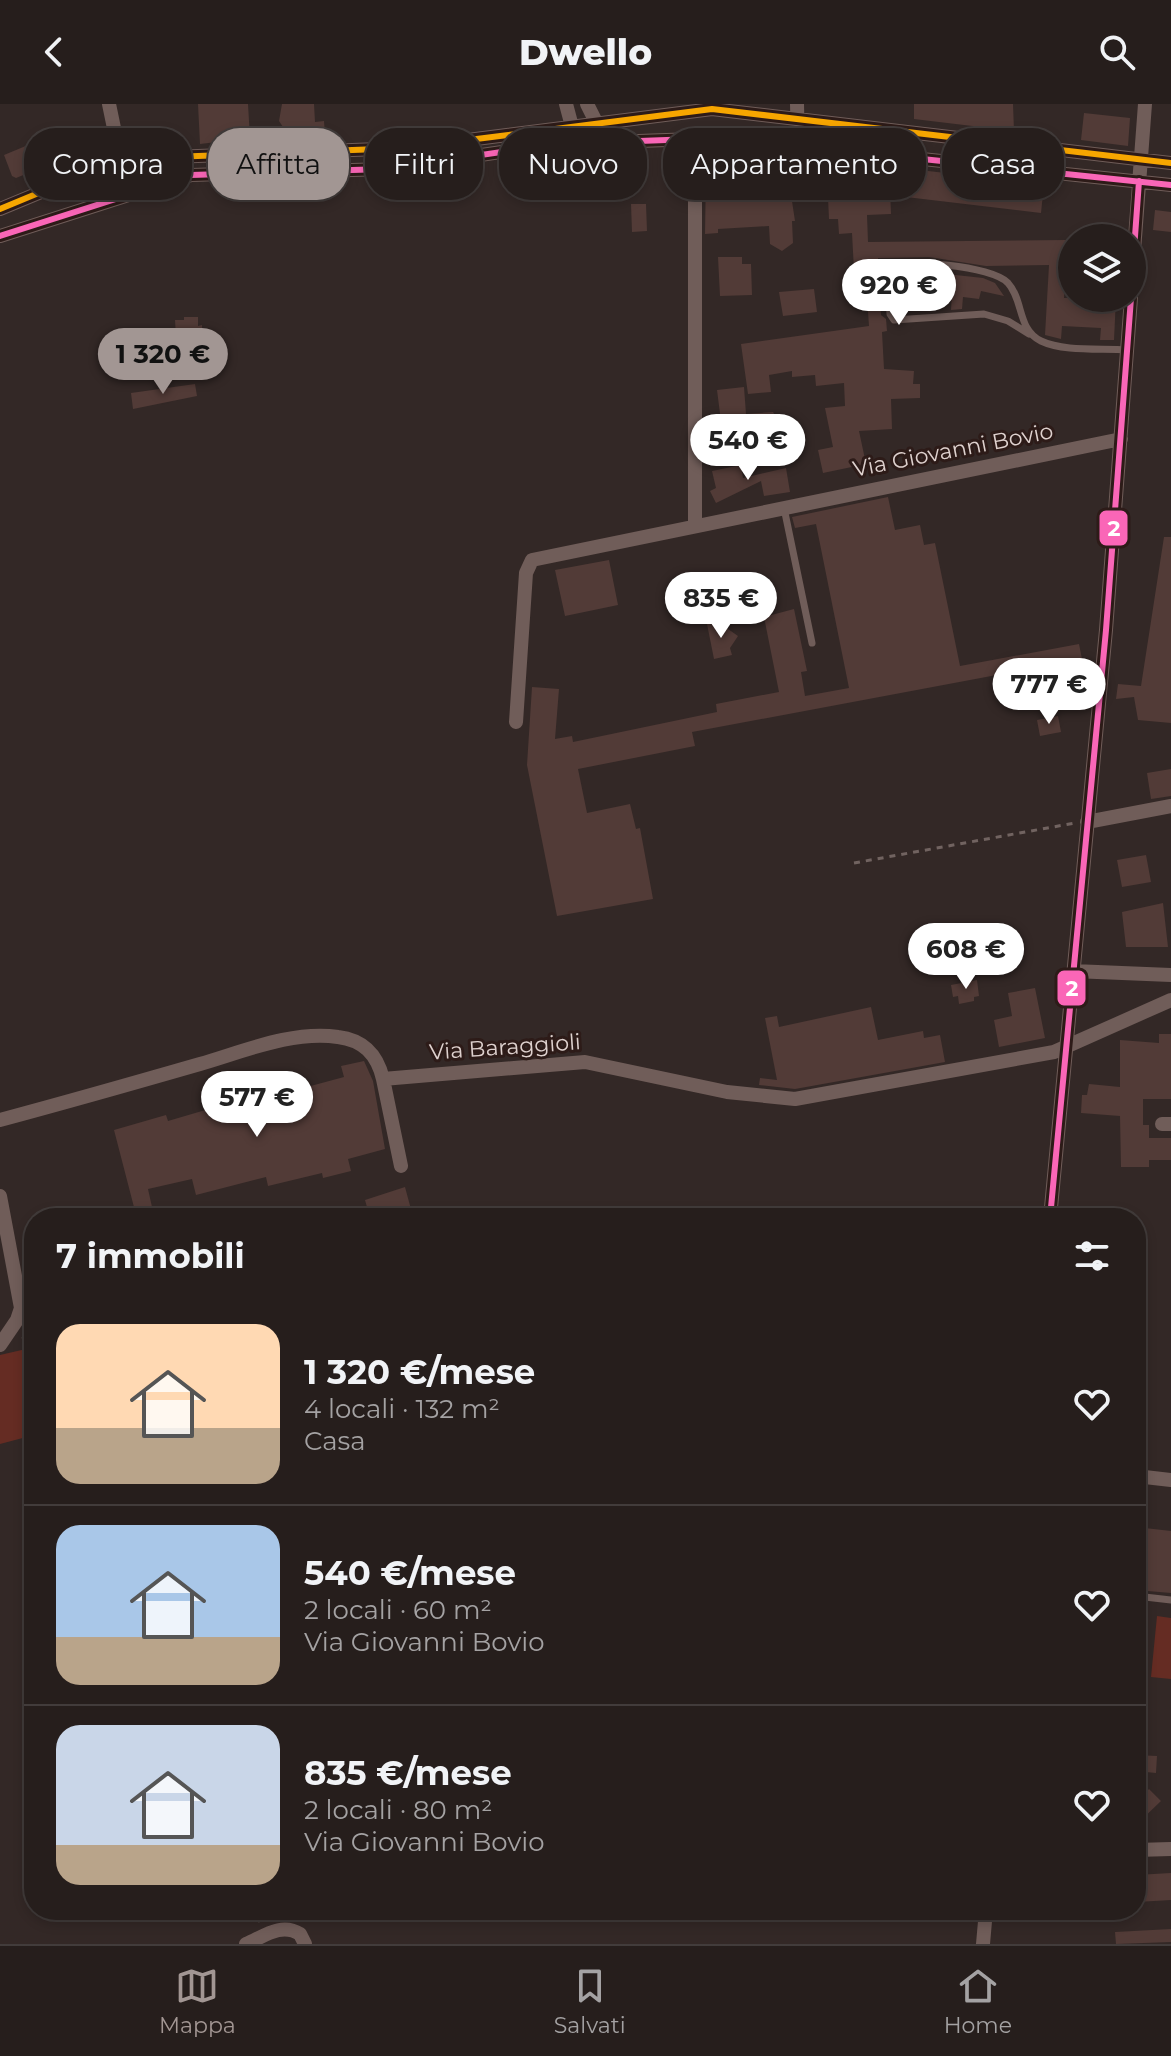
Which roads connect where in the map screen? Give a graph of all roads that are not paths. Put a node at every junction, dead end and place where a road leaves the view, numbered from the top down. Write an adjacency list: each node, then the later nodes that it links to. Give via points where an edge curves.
1 (109, 104): 8 (street)
2 (566, 104): 7 (street)
3 (587, 104): 6 (street)
4 (1145, 104): 14 (street)
5 (798, 111): 6 (street, via 712,109); 14 (street)
6 (597, 122): 7 (street); 9 (street)
7 (571, 126): 11 (street, via 405,148)
8 (114, 128)
9 (599, 128)
10 (499, 151): 16 (street, via 385,169)
11 (201, 154): 12 (street); 16 (street)
12 (192, 155)
13 (926, 159): 17 (street)
14 (1141, 159): 15 (street); 17 (street)
15 (1171, 163)
16 (202, 174): 23 (street)
17 (1139, 181): 18 (street); 22 (street)
18 (1171, 185)
19 (24, 199): 21 (street)
20 (695, 200): 29 (street)
21 (0, 209)
22 (1136, 224)
23 (0, 236)
24 (1130, 312): 26 (street)
25 (1029, 334): 25 (lane, via 1013,291 995,275 959,267 897,265 887,270 894,320 984,314); 26 (lane, via 1053,345)
26 (1127, 350): 27 (street)
27 (1121, 439): 28 (street, Via Giovanni Bovio); 33 (street)
28 (784, 506): 29 (street, Via Giovanni Bovio); 30 (lane)
29 (695, 525): 31 (street, Via Giovanni Bovio, via 529,563)
30 (812, 643)
31 (516, 722)
32 (1171, 806): 33 (street)
33 (1087, 822): 34 (street)
34 (1073, 971): 35 (street); 37 (street)
35 (1171, 975)
36 (1171, 1000): 37 (street, Via Baraggioli)
37 (1065, 1048): 38 (street, Via Baraggioli, via 795,1099 727,1092 585,1062); 42 (street)
38 (383, 1079): 39 (street, via 378,1061 361,1044 313,1036); 40 (street)
39 (0, 1120)
40 (401, 1166)
41 (0, 1196): 43 (street, via 20,1301 20,1314)
42 (1051, 1208)
43 (8, 1325): 44 (street)
44 (0, 1345)
45 (1146, 1477): 46 (street)
46 (1171, 1480)
47 (1146, 1597): 48 (lane)
48 (1171, 1600)
49 (1171, 1849): 50 (street)
50 (1146, 1850)
51 (985, 1920): 54 (street)
52 (246, 1944): 53 (street, via 288,1929 300,1934)
53 (305, 1944)
54 (983, 1944)

